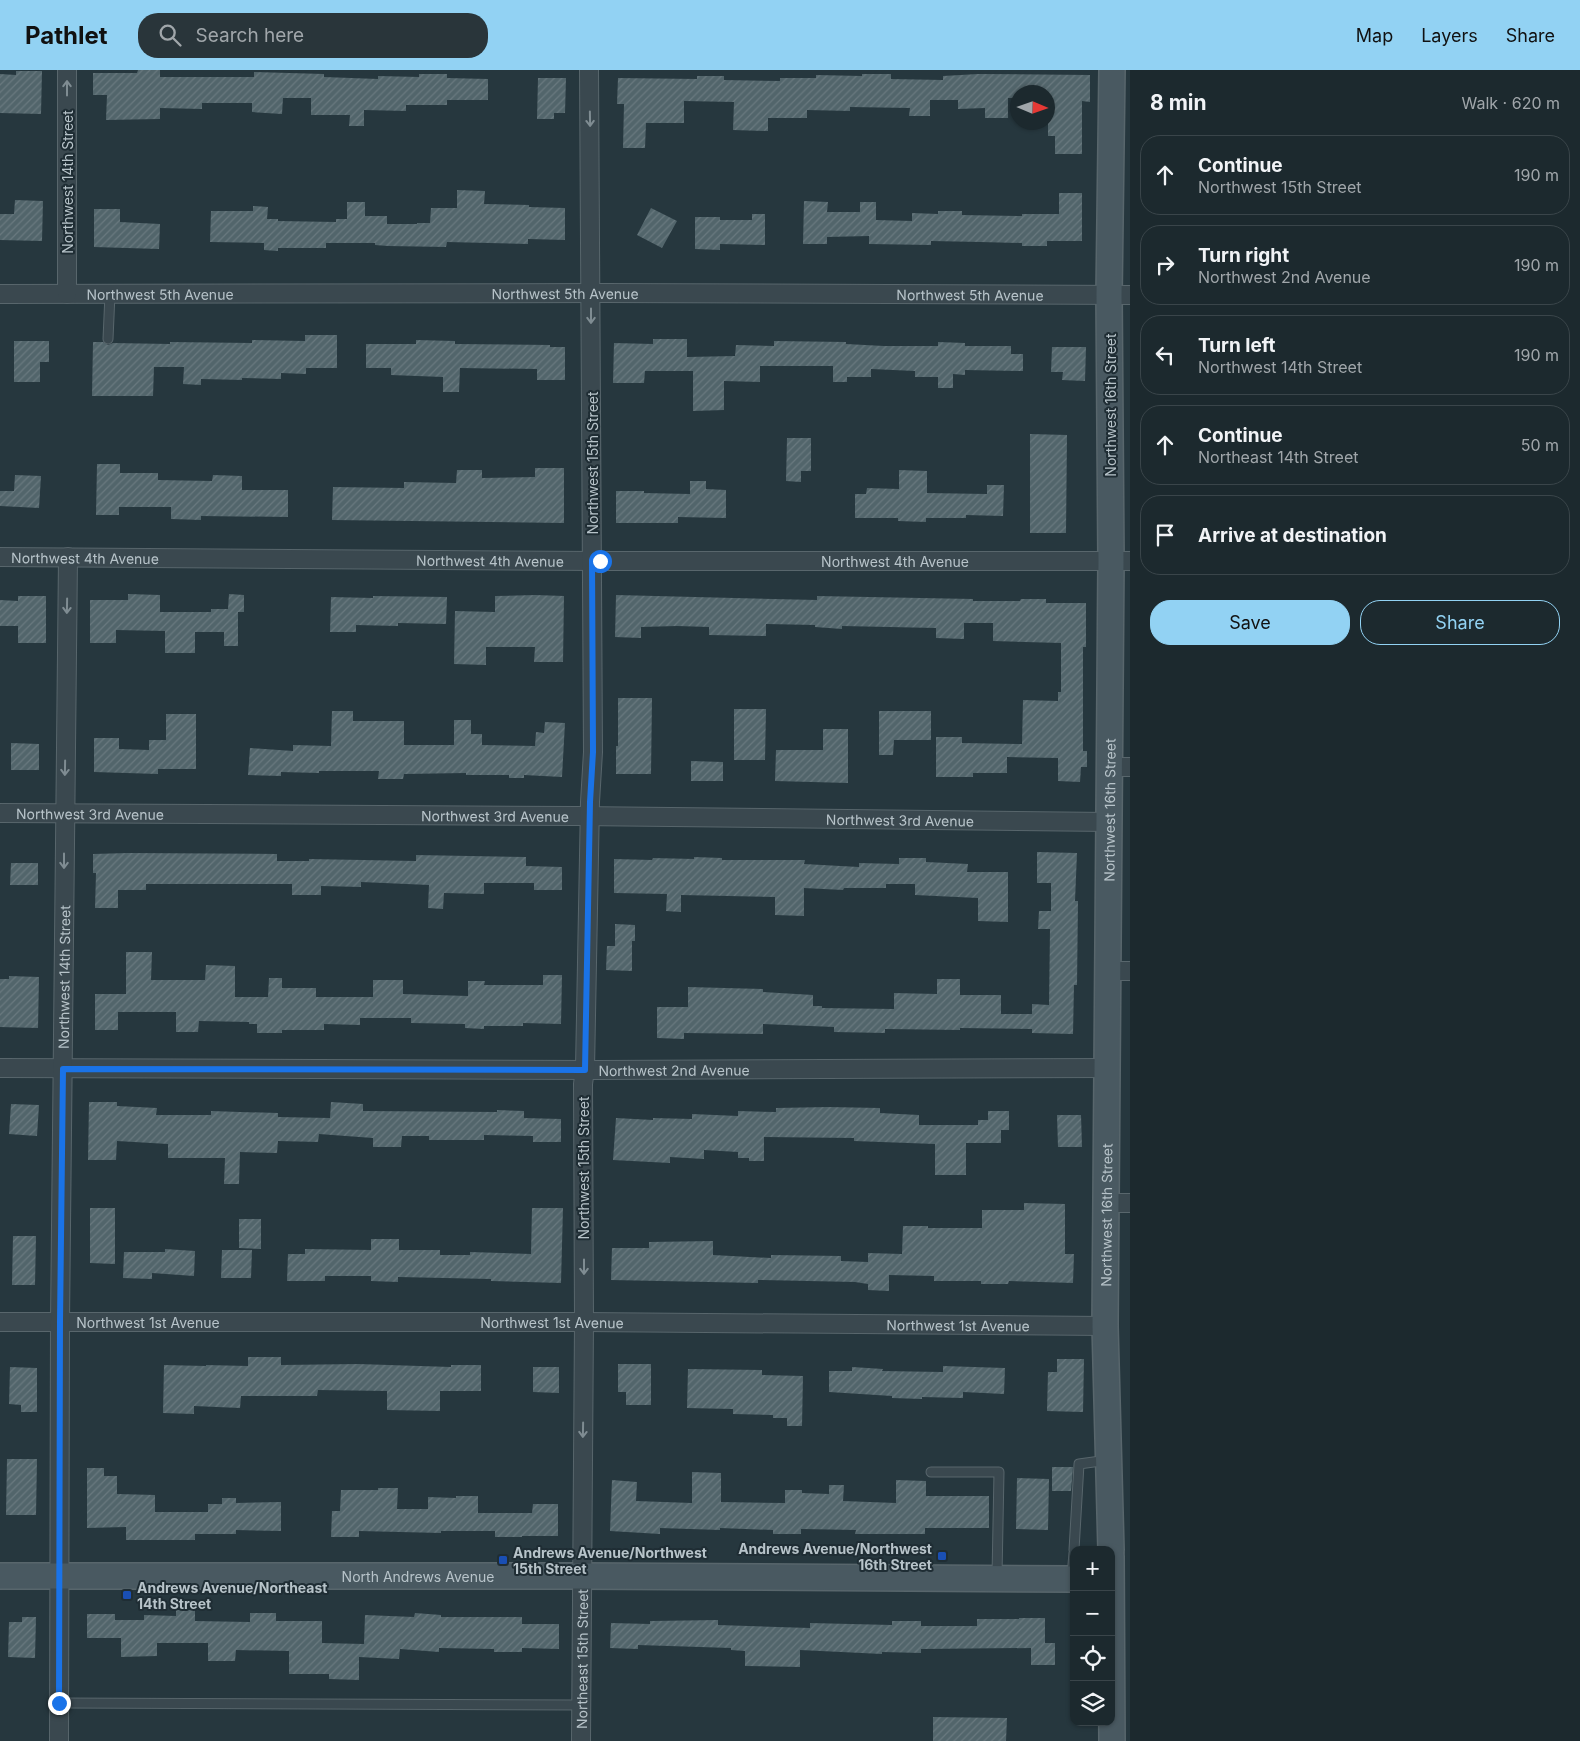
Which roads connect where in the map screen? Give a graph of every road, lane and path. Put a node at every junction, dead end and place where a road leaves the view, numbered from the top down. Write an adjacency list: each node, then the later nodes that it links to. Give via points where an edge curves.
1 (67, 70): 5 (street, Northwest 14th Street, one-way to 1)
2 (589, 70): 7 (street, Northwest 15th Street, one-way to 7)
3 (1112, 70): 8 (street, Northwest 16th Street)
4 (0, 294): 5 (street, Northwest 5th Avenue)
5 (66, 294): 6 (street, Northwest 5th Avenue)
6 (110, 294): 7 (street, Northwest 5th Avenue); 9 (lane)
7 (591, 294): 8 (street, Northwest 5th Avenue); 12 (street, Northwest 15th Street, one-way to 12)
8 (1120, 295): 13 (street, Northwest 16th Street)
9 (108, 339)
10 (0, 557): 11 (street, Northwest 4th Avenue)
11 (68, 557): 12 (street, Northwest 4th Avenue); 15 (street, Northwest 14th Street, one-way to 15)
12 (592, 561): 13 (street, Northwest 4th Avenue); 17 (street, Northwest 15th Street)
13 (1120, 561): 14 (street, Northwest 16th Street)
14 (1120, 767): 18 (street, Northwest 16th Street)
15 (64, 812): 16 (street, Northwest 3rd Avenue); 17 (street, Northwest 3rd Avenue); 22 (street, Northwest 14th Street, one-way to 22)
16 (0, 813)
17 (590, 816): 18 (street, Northwest 3rd Avenue); 23 (street, Northwest 15th Street)
18 (1109, 822): 19 (street, Northwest 16th Street)
19 (1119, 971): 21 (street, Northwest 16th Street)
20 (0, 1068): 22 (street, Northwest 2nd Avenue)
21 (1106, 1068): 23 (street, Northwest 2nd Avenue); 24 (street, Northwest 16th Street)
22 (63, 1069): 23 (street, Northwest 2nd Avenue); 26 (street, Northwest 14th Street)
23 (585, 1070): 27 (street, Northwest 15th Street, one-way to 27)
24 (1118, 1203): 28 (street, Northwest 16th Street)
25 (0, 1322): 26 (street, Northwest 1st Avenue)
26 (60, 1322): 27 (street, Northwest 1st Avenue); 34 (street, Northwest 14th Street)
27 (584, 1322): 28 (street, Northwest 1st Avenue); 35 (street, Northwest 15th Street, one-way to 35)
28 (1105, 1326): 29 (street, Northwest 16th Street)
29 (1109, 1460): 31 (lane, via 1079,1464); 32 (street, Northwest 16th Street)
30 (931, 1472): 36 (lane, via 999,1472)
31 (1074, 1546)
32 (1111, 1546)
33 (0, 1576): 34 (street, North Andrews Avenue)
34 (58, 1576): 35 (street, North Andrews Avenue); 41 (street, Northwest 14th Street)
35 (581, 1576): 36 (street, North Andrews Avenue); 42 (street, Northeast 15th Street)
36 (997, 1579): 37 (street, North Andrews Avenue)
37 (1070, 1579)
38 (1115, 1580): 39 (street)
39 (1130, 1580)
40 (1112, 1591): 45 (street)
41 (59, 1703): 42 (lane); 43 (street, Northwest 14th Street)
42 (581, 1705): 44 (street, Northeast 15th Street)
43 (59, 1741)
44 (581, 1741)
45 (1112, 1741)

